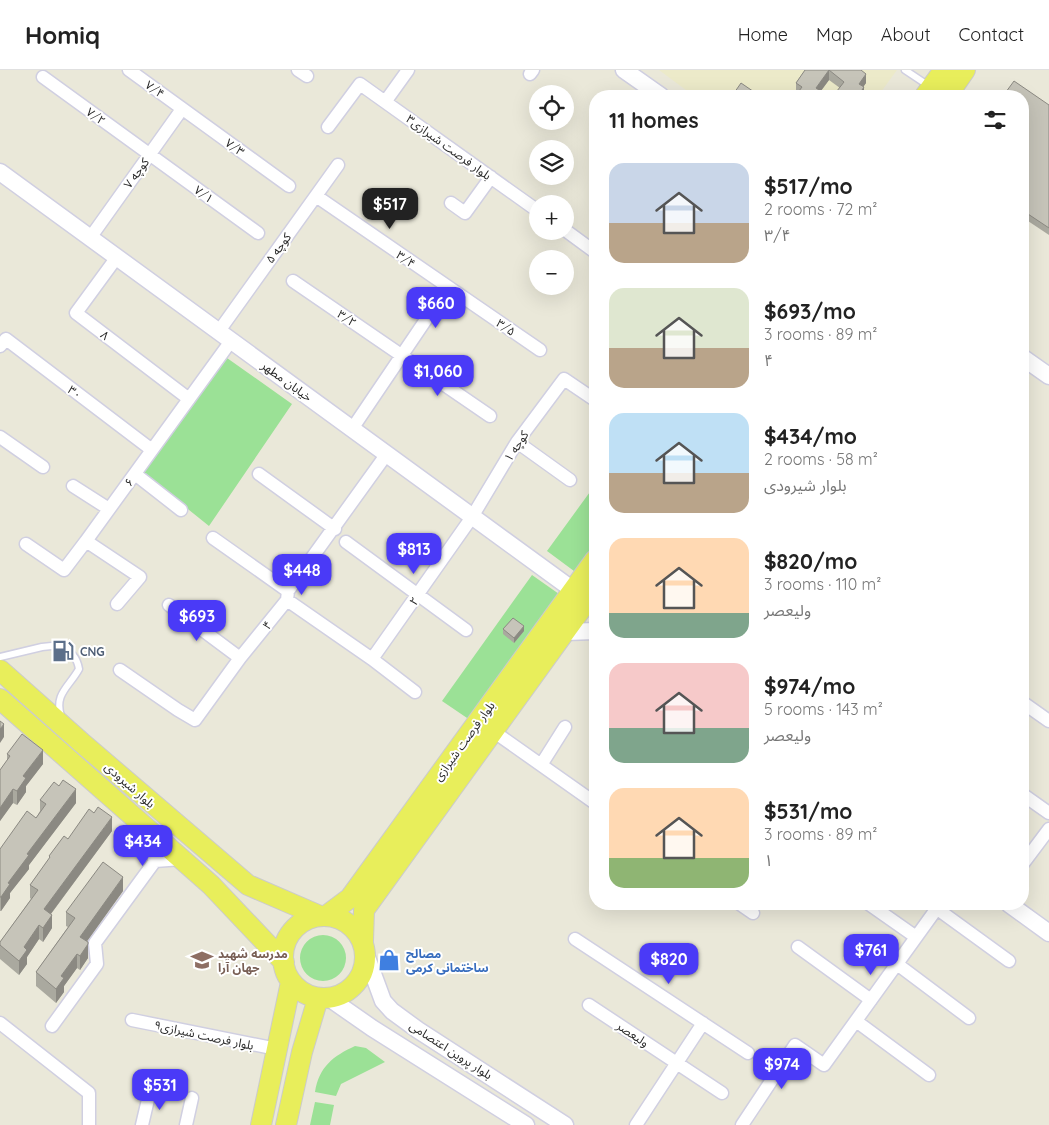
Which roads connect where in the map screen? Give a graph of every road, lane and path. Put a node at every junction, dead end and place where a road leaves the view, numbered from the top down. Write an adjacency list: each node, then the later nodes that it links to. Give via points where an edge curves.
1 (128, 70): 13 (street, ۷/۴)
2 (408, 70): 12 (street)
3 (624, 70): 8 (street)
4 (905, 70): 9 (lane)
5 (944, 70): 10 (main road)
6 (965, 70): 11 (main road)
7 (42, 77): 15 (street, ۷/۲)
8 (652, 90)
9 (929, 90)
10 (936, 90)
11 (939, 90)
12 (385, 102): 14 (street, ۳بلوار فرصت شیرازی, via 360,84); 18 (street, ۳بلوار فرصت شیرازی)
13 (182, 109): 15 (street, کوچه ۷); 19 (street, ۷/۳)
14 (328, 128)
15 (150, 154): 23 (street, ۷/۱); 25 (street, کوچه ۷)
16 (338, 165): 20 (street, کوچه ۵)
17 (0, 172): 25 (street, خیابان مطهر)
18 (491, 177): 21 (street, via 465,213); 22 (street, ۳بلوار فرصت شیرازی)
19 (289, 186)
20 (316, 196): 29 (street, ۳/۴); 30 (street, کوچه ۵)
21 (451, 203)
22 (529, 204)
23 (258, 233)
24 (574, 237): 26 (street)
25 (90, 238): 27 (street, خیابان مطهر)
26 (589, 248)
27 (117, 257): 30 (street, خیابان مطهر); 37 (street, ۸, via 76,313)
28 (292, 281): 33 (street, ۳/۲)
29 (448, 287): 32 (street, ۳/۵); 33 (street)
30 (225, 336): 37 (street, ۶); 39 (street, خیابان مطهر)
31 (0, 346): 42 (street, ۳۰, via 6,339)
32 (540, 350)
33 (402, 355): 38 (street, ۳/۲); 39 (street)
34 (1029, 362): 35 (street)
35 (1049, 376)
36 (589, 396): 41 (street, کوچه ۱, via 564,379)
37 (189, 399): 42 (street, ۶)
38 (490, 416)
39 (352, 429): 43 (street, خیابان مطهر)
40 (0, 438): 44 (street)
41 (517, 442): 47 (street); 51 (street, کوچه ۱)
42 (152, 450): 45 (street, ۶)
43 (386, 455): 51 (street, خیابان مطهر); 52 (street, ۴)
44 (43, 467)
45 (135, 474): 49 (street, ۶); 50 (street)
46 (260, 474): 52 (street)
47 (570, 480)
48 (73, 486): 49 (street)
49 (109, 509): 54 (street, ۶)
50 (180, 510)
51 (472, 517): 58 (street, خیابان مطهر); 59 (street, ۲)
52 (335, 529): 60 (street, ۴)
53 (213, 538): 60 (street)
54 (86, 541): 56 (street, ۶, via 64,570); 62 (street, via 140,577)
55 (346, 542): 59 (street)
56 (26, 544)
57 (589, 568): 58 (main road, بلوار فرصت شیرازی)
58 (573, 590): 94 (main road, بلوار فرصت شیرازی, via 350,898)
59 (418, 594): 64 (street); 69 (street, ۲)
60 (287, 596): 68 (street, ۴); 69 (street)
61 (589, 599): 66 (main road, بلوار فرصت شیرازی)
62 (117, 604)
63 (169, 605): 68 (street)
64 (466, 630)
65 (589, 631): 66 (street)
66 (566, 632): 78 (main road, بلوار فرصت شیرازی)
67 (0, 657): 77 (lane, via 61,645 74,656 79,669 60,694 58,707)
68 (240, 658): 71 (street, ۴, via 195,720)
69 (372, 659): 72 (street)
70 (0, 670): 77 (main road, بلوار شیرودی)
71 (120, 670)
72 (415, 692)
73 (0, 699): 83 (main road, بلوار شیرودی)
74 (1029, 707): 75 (street)
75 (1049, 721)
76 (565, 727): 79 (street)
77 (66, 729): 94 (main road, بلوار شیرودی, via 248,885)
78 (492, 731): 79 (street); 98 (main road, بلوار فرصت شیرازی, via 364,910)
79 (541, 765): 80 (street)
80 (589, 799)
81 (1029, 799): 82 (street)
82 (1049, 813)
83 (141, 823): 86 (main road, بلوار شیرودی); 87 (street)
84 (1049, 829): 85 (street)
85 (1029, 856)
86 (182, 859): 87 (street); 101 (main road, بلوار شیرودی)
87 (155, 860): 113 (street, via 95,943 97,964)
88 (749, 910): 93 (street)
89 (877, 910): 96 (street)
90 (935, 910): 96 (street)
91 (943, 910): 100 (street)
92 (1017, 910): 95 (street)
93 (753, 913)
94 (323, 916): 98 (main road, via 350,924); 101 (main road, via 309,919 292,932 285,946)
95 (1049, 933)
96 (916, 938): 102 (street)
97 (575, 939): 112 (street)
98 (364, 946): 104 (main road, via 365,964 361,976 343,994); 107 (street, بلوار پروین اعتصامی, via 382,1001)
99 (798, 947): 105 (street)
100 (1009, 961)
101 (284, 962): 103 (main road)
102 (897, 964): 105 (street); 108 (street)
103 (291, 982): 104 (main road, via 303,992); 115 (main road)
104 (323, 998): 114 (street, بلوار پروین اعتصامی); 116 (main road)
105 (871, 1000): 110 (street)
106 (589, 1004): 119 (street, ولیعصر)
107 (392, 1011): 114 (street, via 377,1013); 130 (street, بلوار پروین اعتصامی)
108 (969, 1018)
109 (132, 1020): 117 (street, ۹بلوار فرصت شیرازی)
110 (856, 1021): 120 (street); 132 (street, via 824,1065 795,1045)
111 (0, 1023): 124 (street, via 89,1092)
112 (703, 1023): 118 (street); 119 (street)
113 (52, 1026)
114 (372, 1028): 129 (street, بلوار پروین اعتصامی)
115 (282, 1029): 116 (main road, via 288,1024 296,1024); 117 (main road)
116 (308, 1033): 128 (main road)
117 (277, 1050): 127 (main road)
118 (748, 1053)
119 (677, 1063): 122 (street, ولیعصر); 131 (street)
120 (928, 1075)
121 (150, 1091): 125 (street)
122 (722, 1093)
123 (192, 1098): 126 (street)
124 (89, 1125)
125 (142, 1125)
126 (186, 1125)
127 (261, 1125)
128 (286, 1125)
129 (526, 1125)
130 (566, 1125)
131 (636, 1125)
132 (742, 1125)

